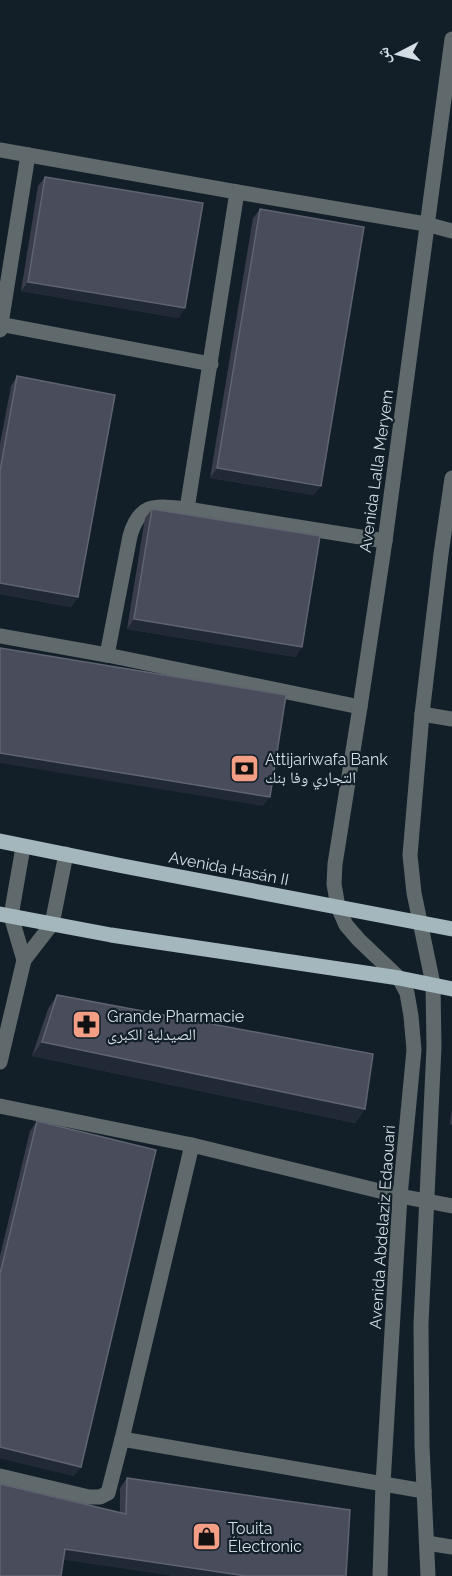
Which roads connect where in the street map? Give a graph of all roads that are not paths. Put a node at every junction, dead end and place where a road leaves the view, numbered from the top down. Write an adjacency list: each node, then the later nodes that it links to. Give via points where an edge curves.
1 (452, 39): 5 (street, Avenida Lalla Meryem)
2 (0, 150): 3 (street)
3 (28, 155): 4 (street); 7 (street)
4 (237, 192): 5 (street); 8 (street)
5 (426, 224): 6 (street); 11 (street, Avenida Lalla Meryem)
6 (452, 231)
7 (0, 326): 8 (street)
8 (211, 364): 10 (street)
9 (452, 478): 12 (street)
10 (187, 509): 11 (street); 14 (street, via 157,506 147,509 133,524)
11 (385, 541): 15 (street, Avenida Lalla Meryem)
12 (446, 555): 16 (street)
13 (0, 636): 14 (street)
14 (107, 655): 15 (street)
15 (360, 707): 21 (street, Avenida Lalla Meryem, via 335,864)
16 (422, 714): 17 (street); 24 (street, via 410,855)
17 (452, 719)
18 (0, 841): 19 (main road, Avenida Hasán II)
19 (23, 847): 20 (main road, Avenida Hasán II); 22 (street)
20 (66, 854): 21 (main road, Avenida Hasán II); 23 (street)
21 (338, 907): 24 (main road, Avenida Hasán II); 27 (street, Avenida Abdelaziz Edaouari, via 346,925)
22 (5, 915): 23 (main road); 26 (street)
23 (52, 924): 26 (street); 27 (main road)
24 (422, 924): 25 (main road, Avenida Hasán II); 28 (street)
25 (452, 929)
26 (24, 960): 30 (street)
27 (399, 978): 28 (main road); 34 (street, Avenida Abdelaziz Edaouari, via 407,993 414,1050)
28 (433, 984): 29 (main road); 35 (street)
29 (452, 989)
30 (4, 1024): 31 (street)
31 (0, 1062)
32 (0, 1106): 33 (street)
33 (192, 1145): 34 (street); 37 (street)
34 (400, 1196): 35 (street); 39 (street, Avenida Abdelaziz Edaouari)
35 (427, 1201): 36 (street); 40 (street, via 421,1324)
36 (452, 1206)
37 (122, 1439): 38 (street, via 108,1492 100,1497); 39 (street)
38 (0, 1476)
39 (383, 1484): 40 (street); 43 (street, Avenida Abdelaziz Edaouari)
40 (424, 1491): 41 (street)
41 (427, 1543): 42 (street); 44 (street)
42 (452, 1547)
43 (380, 1576)
44 (428, 1576)

